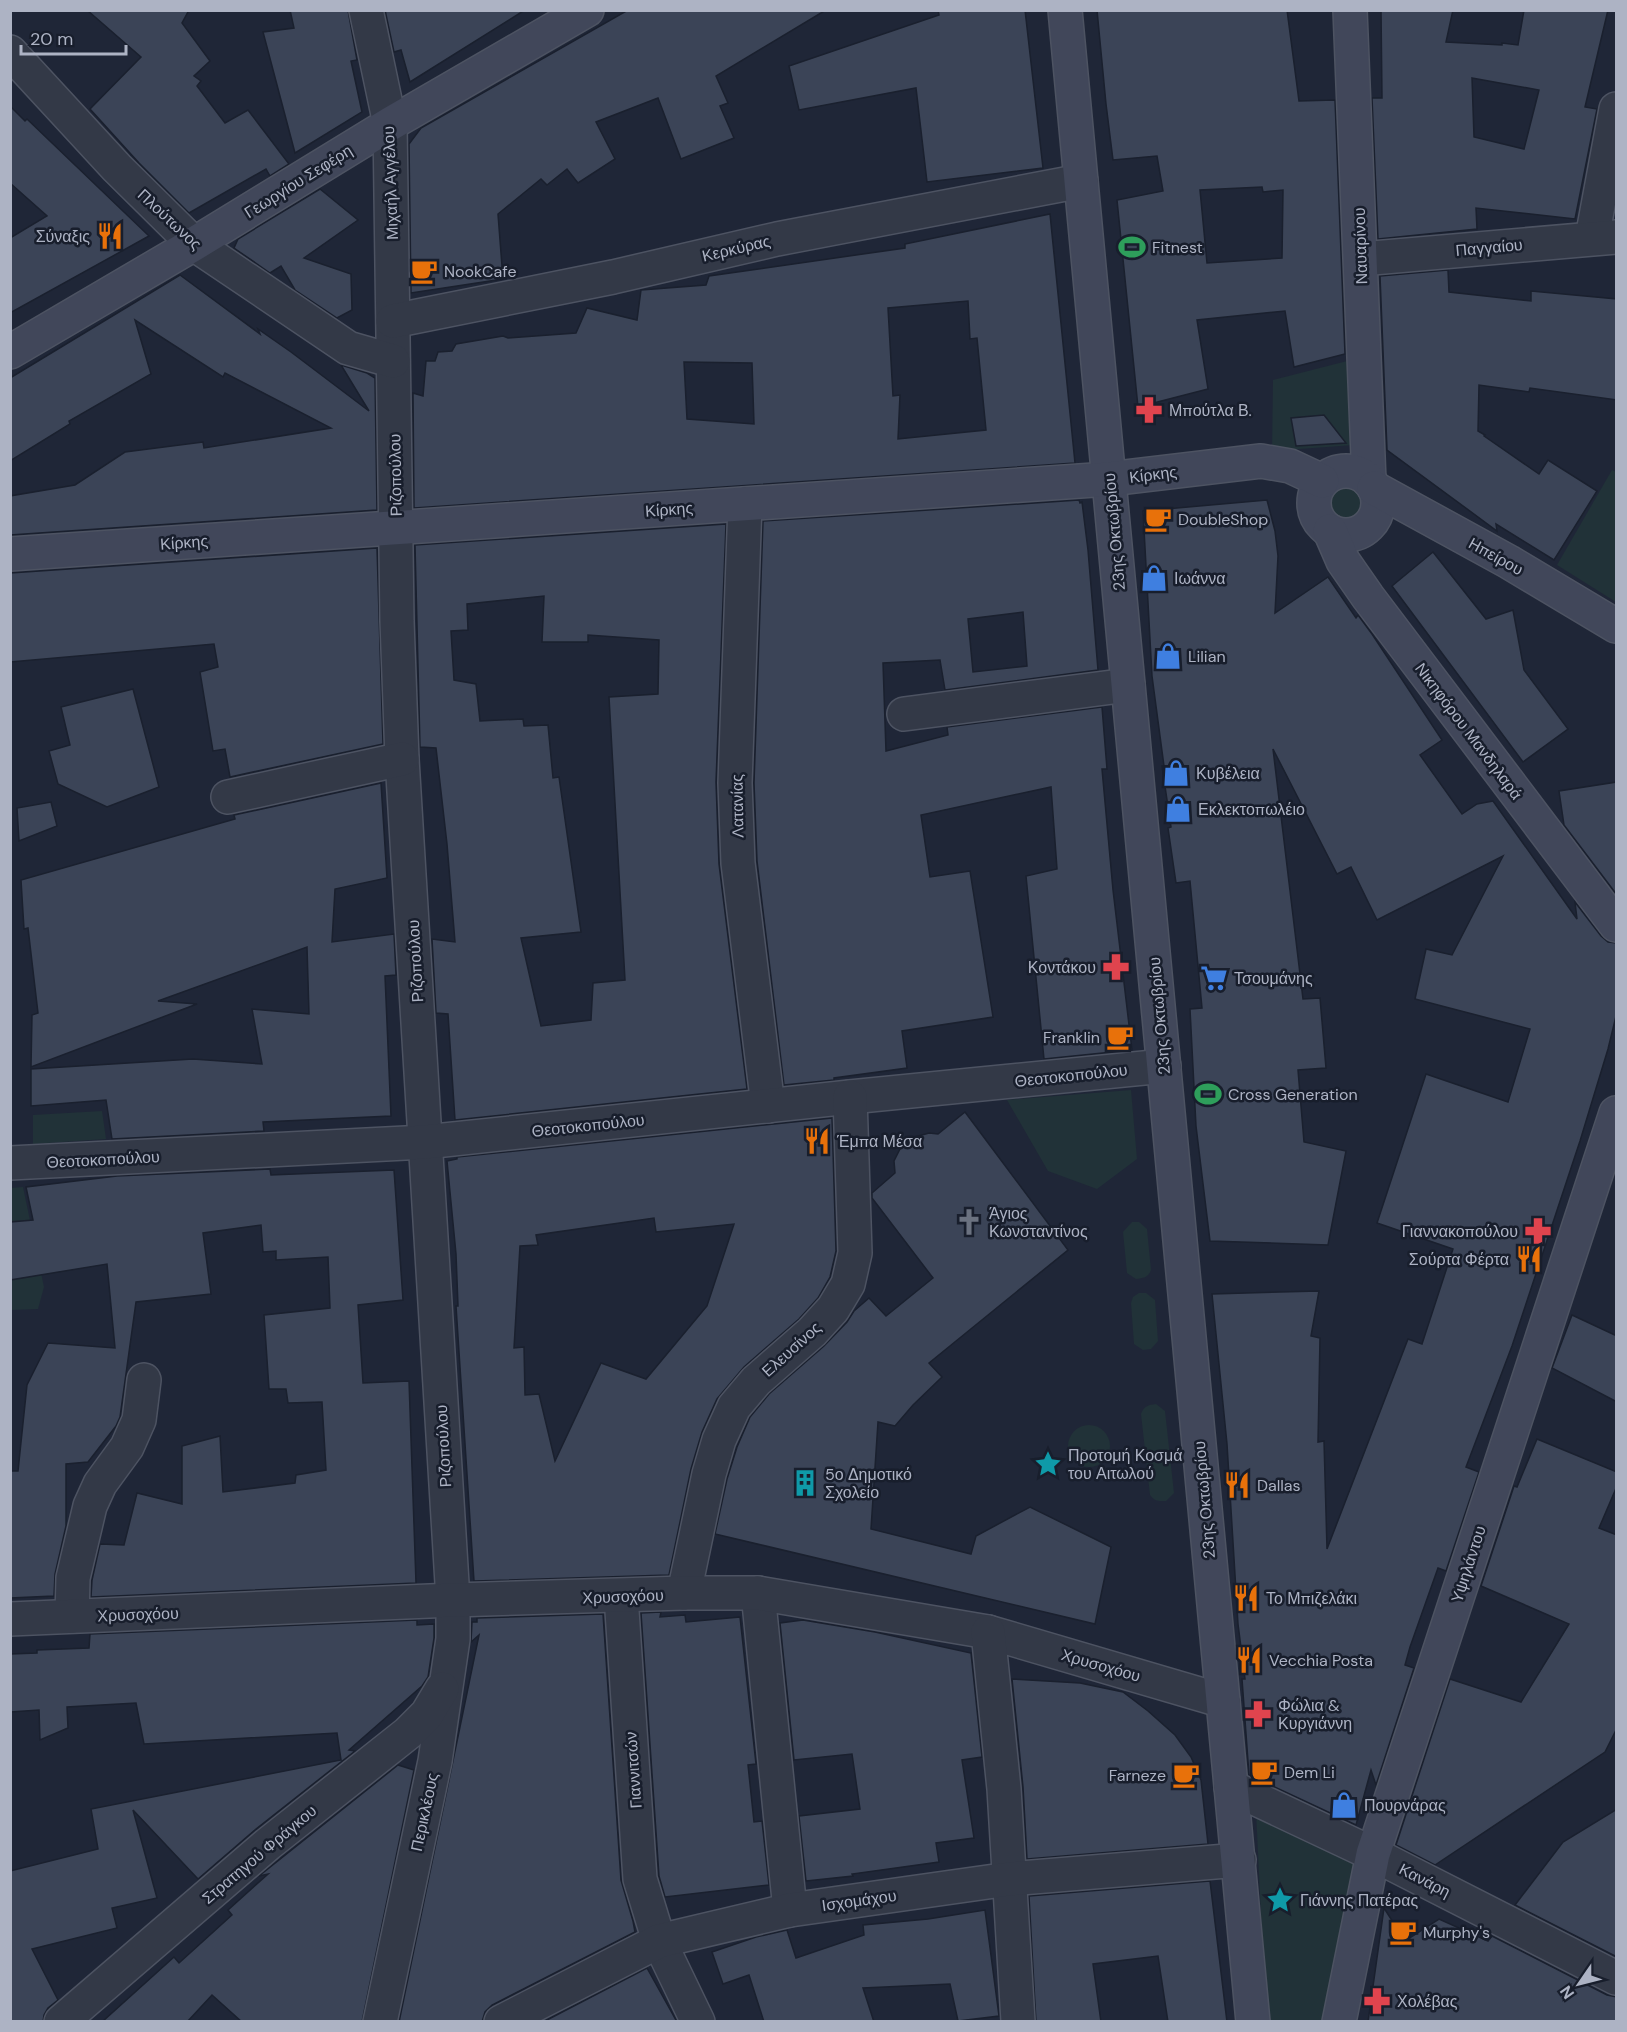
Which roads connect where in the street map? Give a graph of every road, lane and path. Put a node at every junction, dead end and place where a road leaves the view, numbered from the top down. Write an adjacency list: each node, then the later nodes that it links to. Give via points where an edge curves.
1 (366, 10): 7 (street, Μιχαήλ Αγγέλου)
2 (587, 10): 7 (street, Γεωργίου Σεφέρη)
3 (1065, 10): 8 (street, 23ης Οκτωβρίου)
4 (1350, 10): 11 (street, Ναυαρίνου)
5 (10, 52): 10 (street, Πλούτωνος, via 117,168)
6 (1617, 109): 9 (street)
7 (390, 124): 10 (street, Γεωργίου Σεφέρη); 12 (street, Μιχαήλ Αγγέλου)
8 (1081, 181): 12 (street, Κερκύρας, via 777,239); 15 (street, 23ης Οκτωβρίου)
9 (1604, 238): 11 (street, Παγγαίου)
10 (194, 244): 13 (street, Γεωργίου Σεφέρη); 14 (street, Πλούτωνος, via 348,348)
11 (1361, 259): 17 (street, Ναυαρίνου)
12 (393, 321): 14 (street, Ριζοπούλου)
13 (10, 352)
14 (393, 361): 19 (street, Ριζοπούλου)
15 (1109, 479): 16 (street, Κίρκης, via 1261,461 1290,466); 18 (street, Κίρκης); 23 (street, 23ης Οκτωβρίου)
16 (1322, 481): 17 (street, via 1346,471 1362,475); 20 (street, via 1313,505)
17 (1372, 484): 20 (street, via 1378,507 1369,526 1350,535); 22 (street, Ηπείρου)
18 (745, 504): 19 (street, Κίρκης); 30 (street, Λατανίας, via 735,783 738,863)
19 (396, 527): 21 (street, Κίρκης); 25 (street, Ριζοπούλου)
20 (1330, 531): 27 (street, Νικηφόρου Μανδηλαρά, via 1343,561 1368,597)
21 (10, 554)
22 (1617, 626)
23 (1128, 686): 24 (street); 28 (street, 23ης Οκτωβρίου)
24 (904, 714)
25 (402, 759): 26 (street); 32 (street, Ριζοπούλου)
26 (228, 797)
27 (1617, 926)
28 (1164, 1066): 29 (street, Θεοτοκοπούλου); 43 (street, 23ης Οκτωβρίου)
29 (850, 1096): 30 (street, Θεοτοκοπούλου); 35 (street, Ελευσίνος, via 855,1253 848,1284 833,1310 756,1381 734,1407 719,1440)
30 (768, 1106): 32 (street, Θεοτοκοπούλου)
31 (1617, 1113): 45 (street, Υψηλάντου)
32 (425, 1142): 33 (street, Θεοτοκοπούλου); 38 (street, Ριζοπούλου)
33 (10, 1163)
34 (144, 1380): 39 (street, via 139,1420 90,1506 73,1578)
35 (684, 1593): 36 (street, Χρυσοχόου); 37 (street, Χρυσοχόου)
36 (758, 1593): 41 (street, Χρυσοχόου); 48 (street)
37 (621, 1596): 38 (street, Χρυσοχόου); 49 (street, Γιαννιτσών, via 640,1879)
38 (453, 1600): 39 (street, Χρυσοχόου); 42 (street, Περικλέους)
39 (72, 1616): 40 (street, Χρυσοχόου)
40 (10, 1619)
41 (988, 1632): 43 (street, Χρυσοχόου); 47 (street)
42 (448, 1679): 52 (street, Στρατηγού Φράγκου, via 427,1714 408,1733 268,1844); 53 (street, Περικλέους, via 435,1761)
43 (1223, 1701): 44 (street, 23ης Οκτωβρίου)
44 (1231, 1787): 45 (street, Κανάρη); 46 (street, 23ης Οκτωβρίου)
45 (1373, 1854): 50 (street, Κανάρη); 57 (street, Υψηλάντου)
46 (1239, 1860): 47 (street, Ισχομάχου); 56 (street, 23ης Οκτωβρίου)
47 (1009, 1879): 48 (street, Ισχομάχου); 51 (street)
48 (790, 1910): 49 (street, Ισχομάχου)
49 (659, 1941): 54 (street, Ισχομάχου); 55 (street, Γιαννιτσών)
50 (1617, 1978)
51 (1018, 2021)
52 (61, 2022)
53 (380, 2022)
54 (501, 2022)
55 (698, 2022)
56 (1253, 2022)
57 (1340, 2022)

